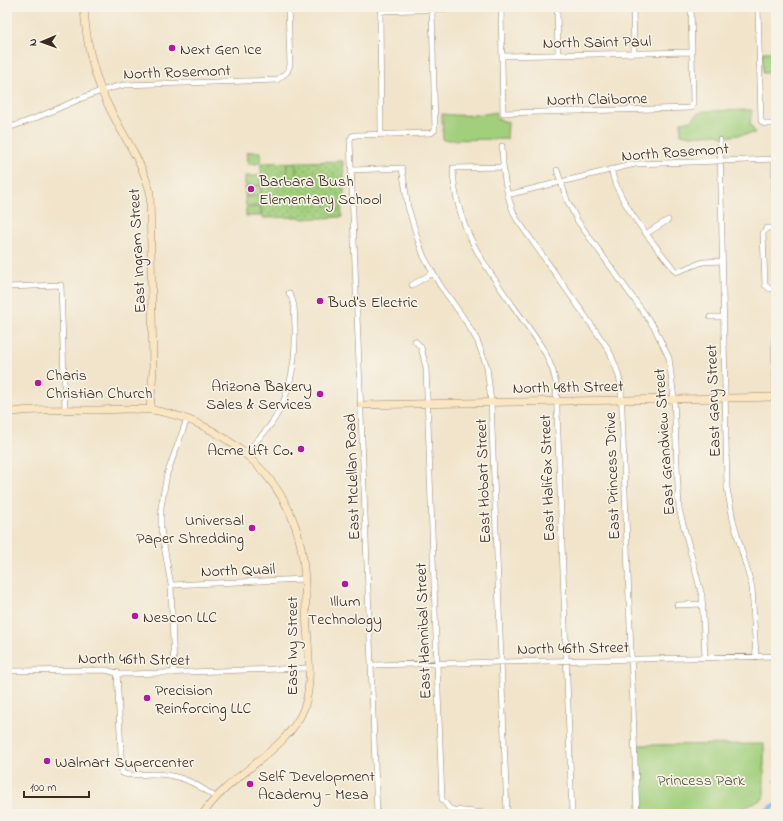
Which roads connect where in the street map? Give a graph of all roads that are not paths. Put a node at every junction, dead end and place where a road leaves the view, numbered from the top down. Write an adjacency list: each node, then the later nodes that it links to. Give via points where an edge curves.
1 (84, 7): 13 (street, East Ingram Street, via 90,53)
2 (288, 7): 13 (street, North Rosemont, via 290,64 284,76 277,80 124,85)
3 (500, 7): 8 (street); 12 (street)
4 (557, 7): 11 (street)
5 (633, 7): 10 (street)
6 (691, 7): 9 (street)
7 (758, 7): 14 (street, via 760,118 762,124)
8 (432, 9): 16 (street, via 380,13); 16 (street, via 435,130 431,133)
9 (692, 52): 10 (street, North Saint Paul); 12 (street, North Claiborne, via 693,103 687,110 503,113)
10 (634, 53): 11 (street, North Saint Paul)
11 (558, 55): 12 (street, North Saint Paul)
12 (502, 56)
13 (101, 92): 15 (street, North Rosemont); 50 (street, East Ingram Street, via 141,166 150,192 154,371)
14 (776, 124)
15 (7, 128)
16 (381, 134): 23 (street, East McLellan Road, via 352,136)
17 (720, 140): 20 (street, East Gary Street)
18 (502, 146): 21 (street, East Princess Drive)
19 (775, 159): 20 (street, North Rosemont); 26 (street)
20 (720, 160): 22 (street, North Rosemont, via 646,163); 31 (street, East Gary Street)
21 (503, 167): 27 (street, East Princess Drive); 45 (street, East Halifax Street, via 453,168 457,204 469,238 549,360 556,383)
22 (611, 169): 25 (street, North Rosemont); 30 (street, via 619,193)
23 (352, 170): 32 (street, East Hobart Street, via 402,168 411,222); 48 (street, East McLellan Road)
24 (557, 170): 25 (street, East Grandview Street)
25 (561, 182): 27 (street, North Rosemont); 43 (street, East Grandview Street, via 577,220 658,333 669,358)
26 (774, 187)
27 (507, 195): 44 (street, East Princess Drive, via 520,226 612,357 619,373)
28 (668, 220): 30 (street)
29 (776, 228): 35 (street, via 767,228 763,233 766,285 770,289)
30 (647, 233): 31 (street, via 676,272 703,262)
31 (722, 261): 37 (street, East Gary Street)
32 (433, 273): 33 (street); 46 (street, East Hobart Street, via 477,340 487,366)
33 (412, 285)
34 (7, 287): 49 (street, via 61,285)
35 (776, 289)
36 (289, 294): 53 (street, via 294,305 295,358 292,375 276,418)
37 (723, 316): 38 (street); 41 (street, East Gary Street)
38 (710, 317)
39 (776, 335): 42 (street)
40 (415, 341): 47 (street, East Hannibal Street, via 422,347 424,355)
41 (725, 398): 42 (street, North 48th Street); 43 (street, North 48th Street); 60 (street, East Gary Street, via 728,488 733,520 752,587)
42 (776, 398)
43 (674, 399): 44 (street, North 48th Street); 56 (street, East Grandview Street, via 679,508)
44 (622, 400): 45 (street, North 48th Street); 61 (street, East Princess Drive)
45 (556, 401): 46 (street, North 48th Street); 62 (street, East Halifax Street)
46 (492, 402): 47 (street, North 48th Street); 63 (street, East Hobart Street)
47 (427, 403): 48 (street, North 48th Street); 64 (street, East Hannibal Street)
48 (361, 405): 65 (street, East McLellan Road)
49 (65, 410): 50 (street); 51 (street)
50 (150, 410): 52 (street)
51 (7, 413)
52 (187, 419): 53 (street, via 222,436); 55 (street, via 168,473 161,507 161,529)
53 (245, 454): 54 (street, East Ivy Street, via 278,490 291,515 303,555)
54 (305, 579): 55 (street, North Quail); 66 (street, East Ivy Street)
55 (171, 584): 69 (street)
56 (703, 604): 57 (street); 59 (street, East Grandview Street)
57 (677, 605)
58 (776, 656): 60 (street, North 46th Street)
59 (705, 657): 60 (street, North 46th Street); 61 (street, North 46th Street)
60 (756, 657)
61 (632, 659): 62 (street, North 46th Street); 76 (street, East Princess Drive)
62 (567, 661): 63 (street, North 46th Street); 75 (street, East Halifax Street)
63 (502, 662): 64 (street, North 46th Street); 74 (street, East Hobart Street)
64 (436, 663): 65 (street, North 46th Street); 73 (street, East Hannibal Street, via 442,799 454,810)
65 (372, 664): 72 (street, East McLellan Road)
66 (308, 668): 69 (street, North 46th Street); 70 (street, East Ivy Street, via 304,708 291,730)
67 (7, 671): 68 (street, North 46th Street)
68 (117, 672): 69 (street, North 46th Street); 70 (street, via 122,773 175,776 196,783)
69 (174, 673)
70 (216, 796): 71 (street, East Ivy Street)
71 (203, 814)
72 (377, 814)
73 (495, 814)
74 (507, 814)
75 (572, 814)
76 (637, 814)

